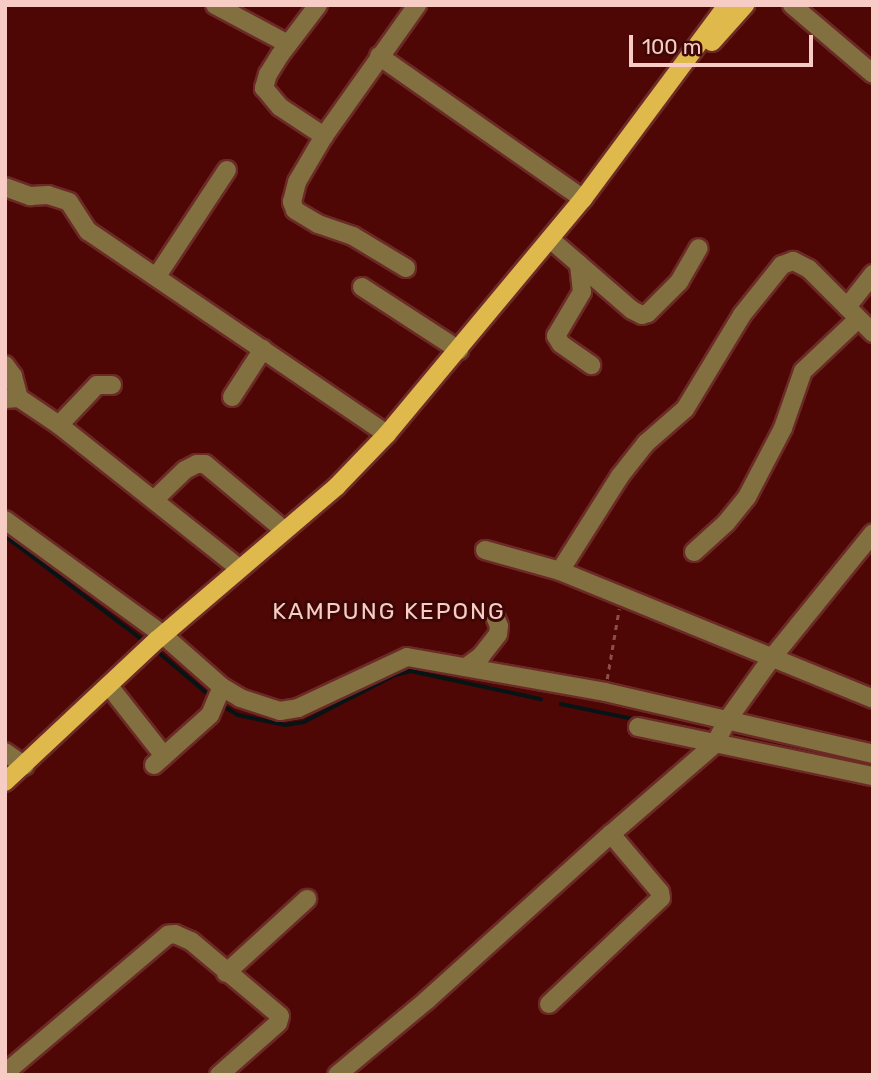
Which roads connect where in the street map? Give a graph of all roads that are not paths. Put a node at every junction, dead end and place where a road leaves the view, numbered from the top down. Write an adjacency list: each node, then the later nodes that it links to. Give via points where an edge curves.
1 (215, 5): 7 (street)
2 (318, 5): 7 (street)
3 (417, 5): 8 (street)
4 (727, 5): 10 (main road)
5 (745, 5): 10 (main road)
6 (792, 5): 9 (street)
7 (288, 44): 11 (street, via 264,89 280,107)
8 (379, 56): 11 (street); 14 (street)
9 (873, 75)
10 (677, 76): 14 (main road)
11 (324, 136): 18 (street, via 292,194 293,207)
12 (227, 170): 20 (street)
13 (5, 187): 20 (street, via 69,202 88,231)
14 (583, 199): 15 (main road)
15 (550, 239): 17 (street); 25 (main road)
16 (699, 248): 17 (street, via 679,282 642,315)
17 (579, 264): 27 (street, via 582,292 556,337)
18 (406, 268)
19 (873, 274): 22 (street)
20 (157, 276): 24 (street)
21 (362, 287): 25 (street)
22 (852, 313): 23 (street); 38 (street, via 803,372 783,428 747,497); 40 (street, via 810,269 793,261 782,265 743,315 685,409 646,443 620,476)
23 (873, 333)
24 (263, 349): 29 (street); 32 (street)
25 (459, 350): 32 (main road)
26 (5, 365): 30 (street, via 13,376)
27 (591, 365)
28 (111, 386): 31 (street, via 97,385)
29 (232, 397)
30 (12, 398): 31 (street)
31 (59, 425): 33 (street)
32 (387, 434): 35 (main road, via 337,486)
33 (154, 500): 35 (street, via 184,470 205,464); 39 (street)
34 (5, 520): 42 (street)
35 (284, 530): 39 (main road)
36 (873, 534): 43 (street)
37 (485, 550): 40 (street)
38 (694, 552)
39 (240, 569): 42 (main road)
40 (561, 571): 43 (street)
41 (494, 614): 44 (street, via 498,634)
42 (161, 637): 45 (main road); 46 (street)
43 (771, 659): 47 (street); 48 (street)
44 (466, 667): 46 (street, via 407,657 298,708 280,711); 48 (street, via 605,692)
45 (109, 686): 46 (street, via 159,760 210,715); 53 (main road)
46 (222, 687)
47 (873, 699)
48 (727, 721): 50 (street); 52 (street)
49 (638, 727): 50 (street)
50 (716, 742): 54 (street); 56 (street)
51 (5, 752): 53 (street)
52 (873, 754)
53 (25, 766): 55 (main road)
54 (873, 776)
55 (5, 782)
56 (611, 834): 59 (street, via 661,898); 62 (street)
57 (307, 899): 58 (street)
58 (226, 973): 60 (street, via 186,937 168,935); 61 (street, via 281,1018)
59 (549, 1004)
60 (5, 1073)
61 (219, 1075)
62 (337, 1075)

